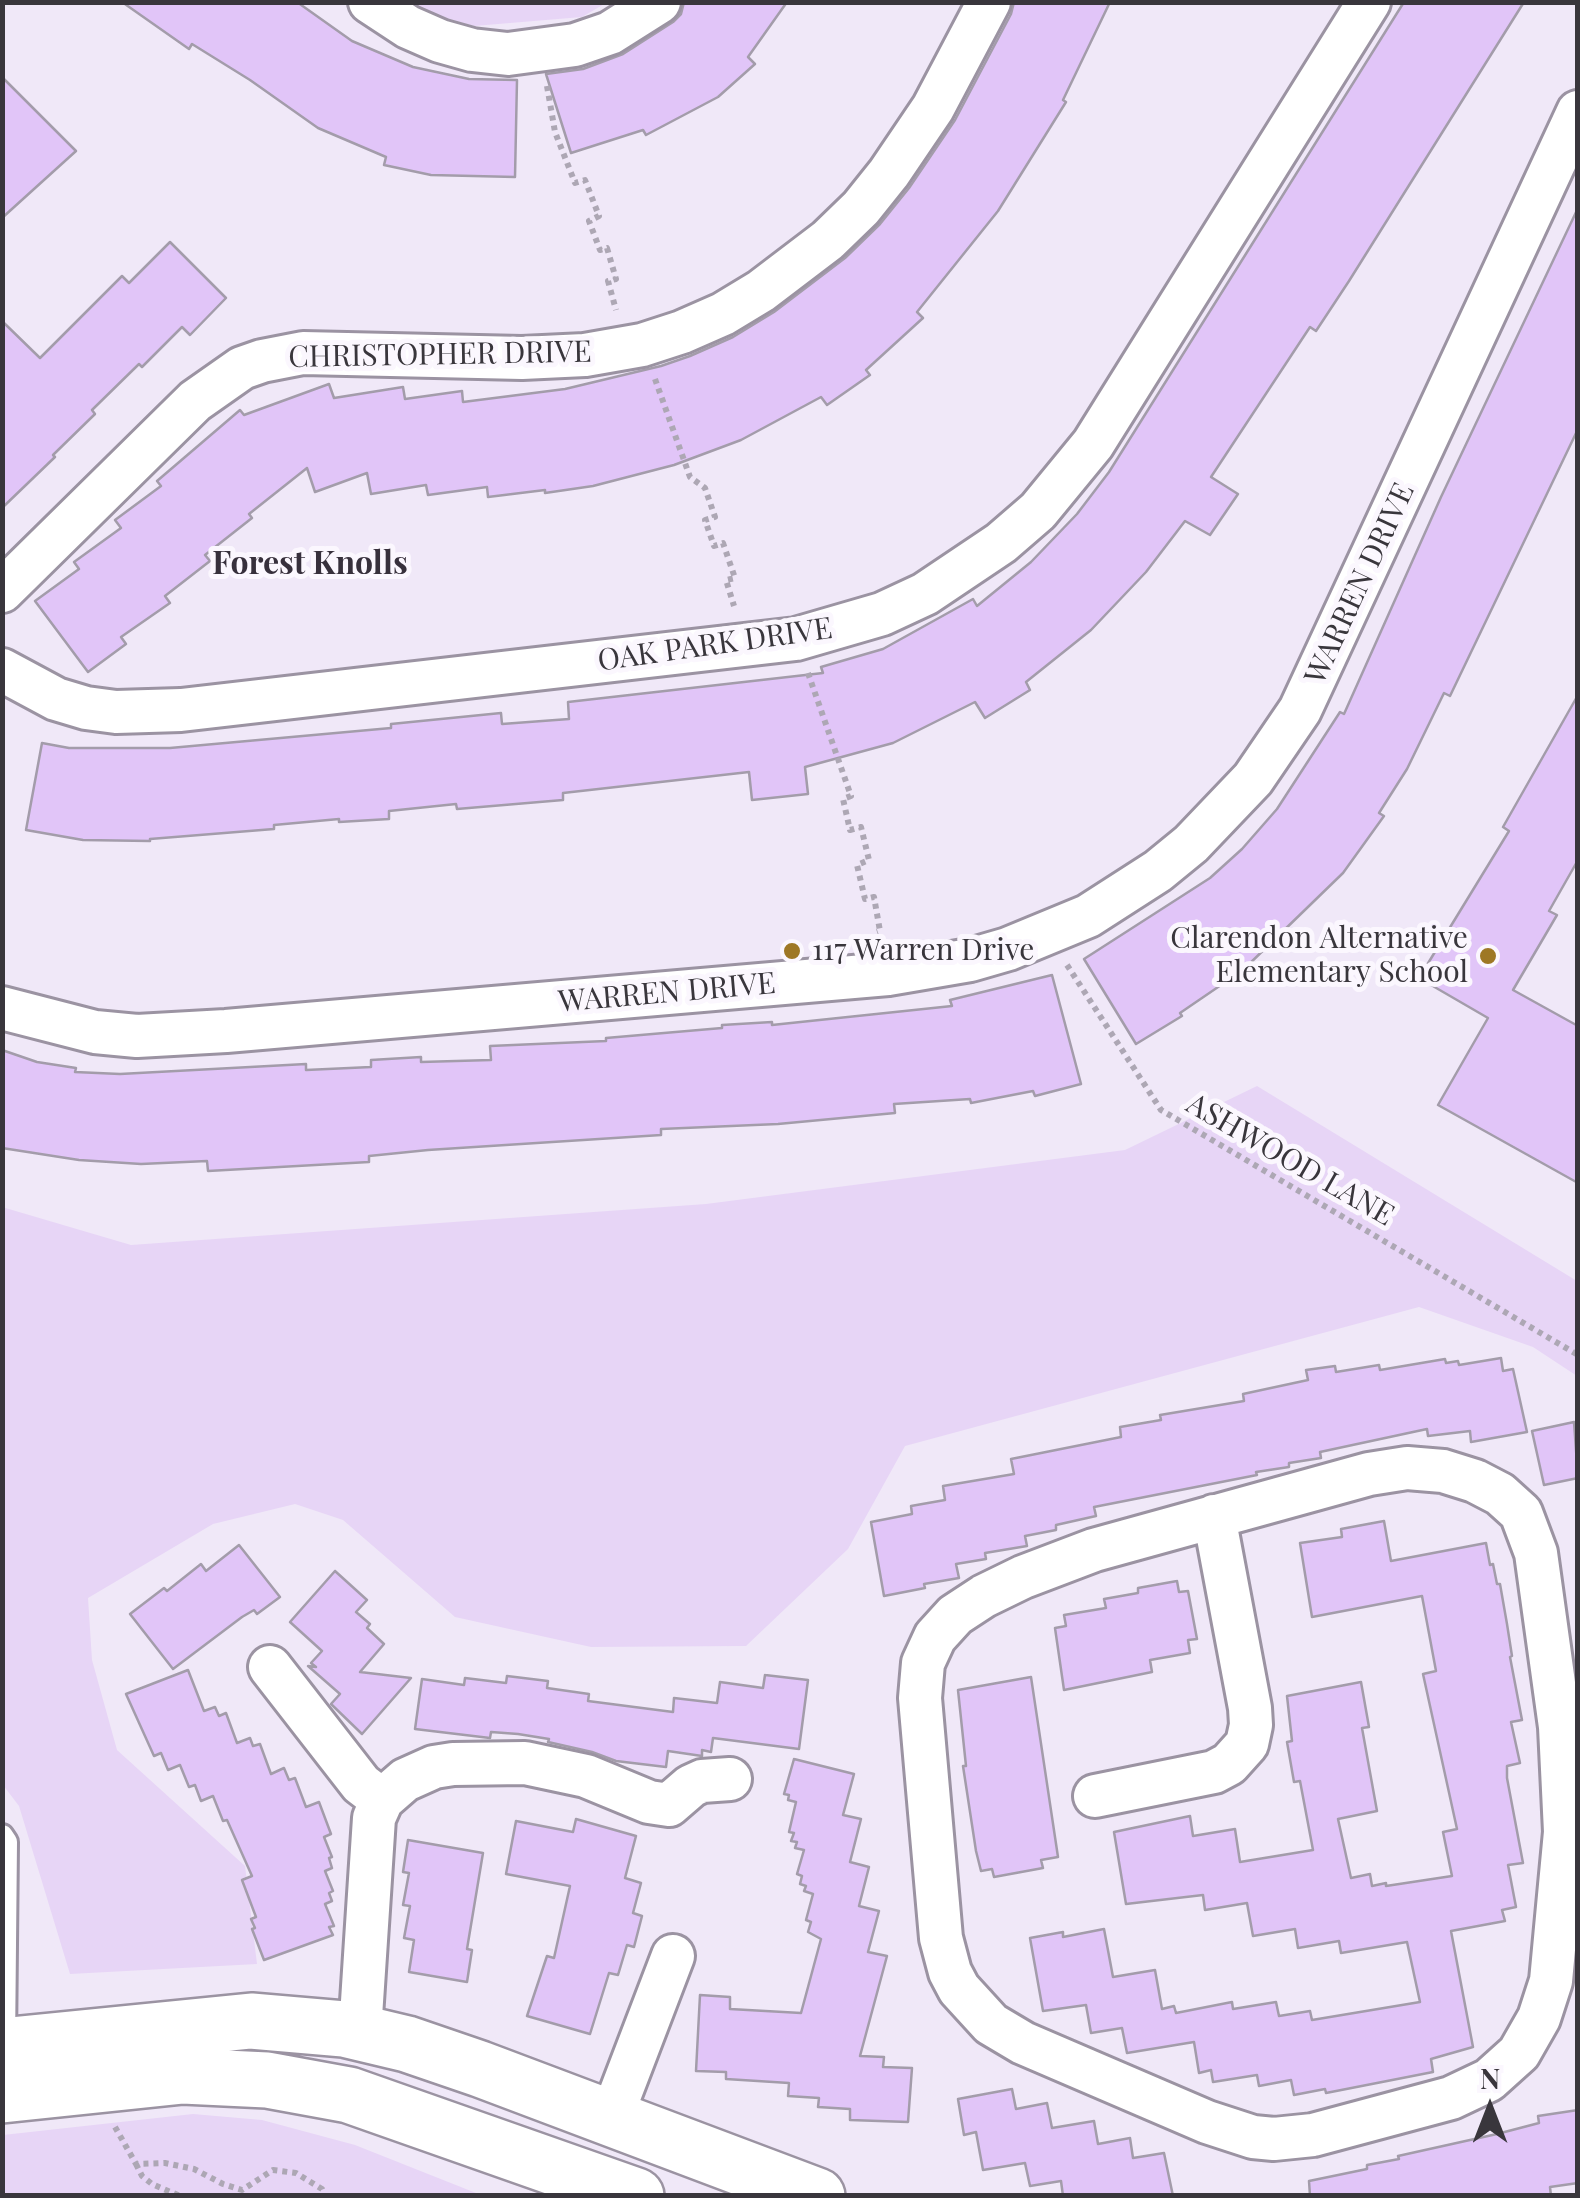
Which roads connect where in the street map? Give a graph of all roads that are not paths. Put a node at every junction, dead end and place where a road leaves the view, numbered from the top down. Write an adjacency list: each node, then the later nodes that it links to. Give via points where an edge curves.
1 (370, 2): 2 (street, via 440,42 508,54 575,45)
2 (658, 2)
3 (989, 2): 6 (street, CHRISTOPHER DRIVE, via 913,140 861,208 796,267 736,306 682,332 585,356 303,353 252,364 195,401)
4 (1369, 2): 7 (street, OAK PARK DRIVE, via 1066,481 1001,543 925,594 882,614 776,641 147,712 86,708)
5 (1578, 112): 8 (street, WARREN DRIVE, via 1320,671 1284,734 1190,844 1123,895 1048,934 970,960 888,974 137,1036)
6 (2, 592)
7 (2, 670)
8 (2, 1008)
9 (1214, 1516): 11 (street, via 1407,1468 1443,1471 1500,1494 1533,1538); 13 (street, via 1250,1708 1247,1744 1214,1772); 15 (street, via 1022,1577 967,1606 935,1637 923,1664 920,1698 938,1912 950,1972 979,2014 1023,2043 1253,2137 1314,2135 1429,2104 1488,2080 1531,2036 1552,1980)
10 (270, 1667): 14 (street, via 361,1784)
11 (1571, 1768): 15 (street)
12 (730, 1778): 14 (street, via 690,1786 669,1806 566,1771 466,1763 419,1773)
13 (1095, 1796)
14 (382, 1800): 18 (street, via 374,1818)
15 (1571, 1831)
16 (2, 1836): 19 (lane)
17 (673, 1956): 20 (street)
18 (360, 2032): 19 (main road, via 251,2021); 20 (main road)
19 (3, 2062): 21 (main road, via 75,2087 183,2076 267,2080 350,2095)
20 (612, 2118): 21 (main road); 23 (main road); 24 (main road)
21 (512, 2149): 22 (main road)
22 (636, 2196)
23 (662, 2196)
24 (818, 2196)

